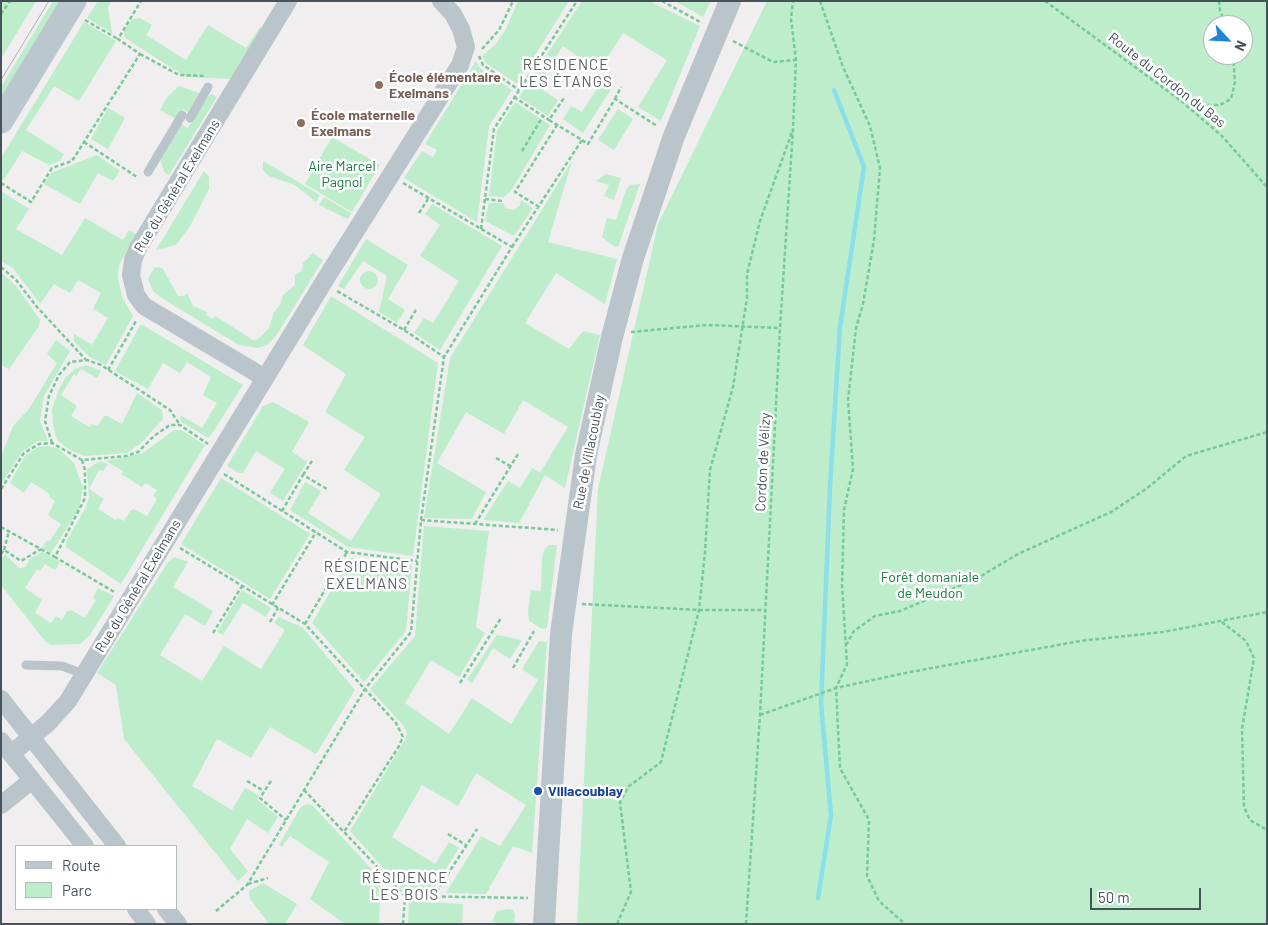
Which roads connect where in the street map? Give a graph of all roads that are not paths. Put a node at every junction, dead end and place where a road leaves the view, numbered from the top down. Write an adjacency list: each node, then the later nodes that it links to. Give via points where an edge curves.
1 (288, 1): 8 (street, Rue du Général Exelmans, via 133,260 131,275 144,306)
2 (441, 1): 8 (street, Rue du Général Exelmans, via 461,28 466,47 460,65)
3 (730, 1): 22 (street, Rue de Villacoublay, via 722,33 674,136 633,258 586,455 561,634)
4 (71, 6): 6 (main road)
5 (208, 87): 7 (lane)
6 (1, 121)
7 (148, 172)
8 (265, 378): 10 (street, Rue du Général Exelmans)
9 (26, 665): 10 (lane, via 62,666)
10 (84, 674): 12 (street, Rue du Général Exelmans, via 68,701)
11 (1, 699): 12 (street)
12 (32, 737): 13 (street, Rue du Général Exelmans); 17 (street)
13 (6, 748): 14 (street)
14 (32, 780): 15 (street); 16 (street)
15 (1, 805)
16 (84, 845)
17 (116, 845)
18 (137, 910): 20 (street)
19 (167, 910): 21 (street)
20 (147, 924)
21 (178, 924)
22 (544, 924)

